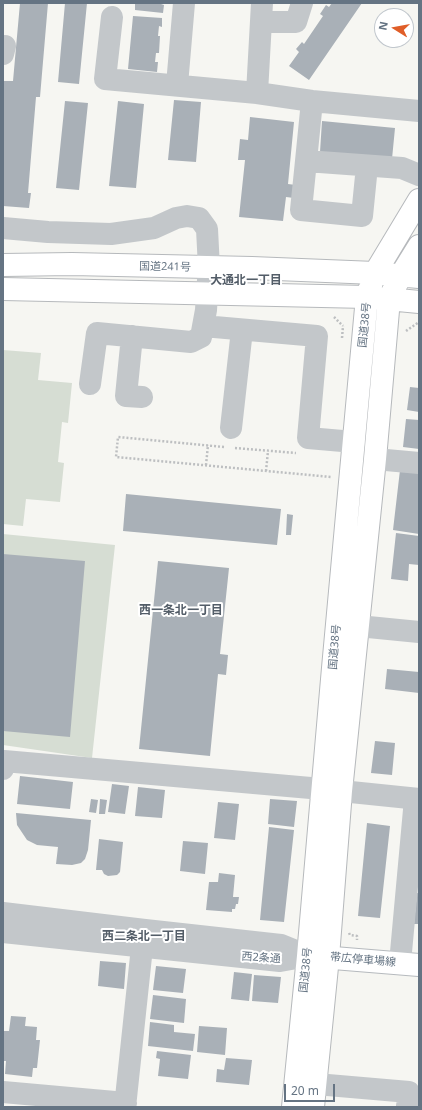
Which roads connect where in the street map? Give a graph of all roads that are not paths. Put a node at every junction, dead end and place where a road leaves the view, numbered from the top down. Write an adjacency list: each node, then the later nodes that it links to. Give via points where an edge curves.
1 (184, 3): 5 (street)
2 (302, 3): 3 (street, via 296,22)
3 (262, 13): 6 (street)
4 (112, 17): 5 (street, via 105,79)
5 (177, 85): 6 (street)
6 (257, 93): 7 (street)
7 (312, 101): 8 (street); 9 (street)
8 (419, 111)
9 (306, 161): 10 (street); 10 (street, via 301,210 362,216)
10 (367, 166): 11 (street, via 402,168)
11 (419, 175)
12 (419, 200): 17 (main road, 国道38号)
13 (3, 228): 16 (street, via 111,234 154,228 176,218 199,218 207,229)
14 (419, 246): 18 (main road, 国道38号)
15 (3, 265): 16 (main road, 国道241号, via 72,264)
16 (209, 268): 17 (main road, 国道241号); 20 (street)
17 (375, 272): 18 (main road, 国道241号); 21 (main road, 国道38号)
18 (410, 276): 22 (main road, 国道38号)
19 (3, 289): 20 (main road)
20 (207, 293): 21 (main road); 24 (street)
21 (367, 297): 22 (main road); 30 (main road, 国道38号)
22 (389, 299): 23 (main road); 31 (main road, 国道38号)
23 (419, 302)
24 (203, 326): 25 (street); 26 (street, via 201,337 191,342)
25 (242, 330): 29 (street); 30 (street, via 317,336 308,438)
26 (132, 336): 27 (street, via 97,333); 28 (street, via 126,396)
27 (90, 384)
28 (142, 397)
29 (231, 428)
30 (354, 442): 36 (main road, 国道38号)
31 (375, 459): 32 (street); 33 (main road, 国道38号)
32 (419, 463)
33 (358, 626): 34 (street); 36 (main road, 国道38号)
34 (419, 632)
35 (3, 764): 36 (street)
36 (332, 790): 37 (street); 41 (main road, 国道38号)
37 (417, 799): 42 (street)
38 (3, 913): 41 (street, 西2条通, via 281,945)
39 (3, 932): 40 (street, 西2条通)
40 (142, 947): 41 (street, 西2条通, via 280,961); 45 (street)
41 (318, 957): 42 (main road, 帯広停車場線); 43 (main road, 国道38号); 46 (main road, 国道38号)
42 (410, 964)
43 (316, 1084): 47 (main road, 国道38号); 48 (street, via 409,1092 407,1106)
44 (3, 1092): 45 (street)
45 (126, 1105)
46 (293, 1107)
47 (314, 1107)
48 (416, 1107)

